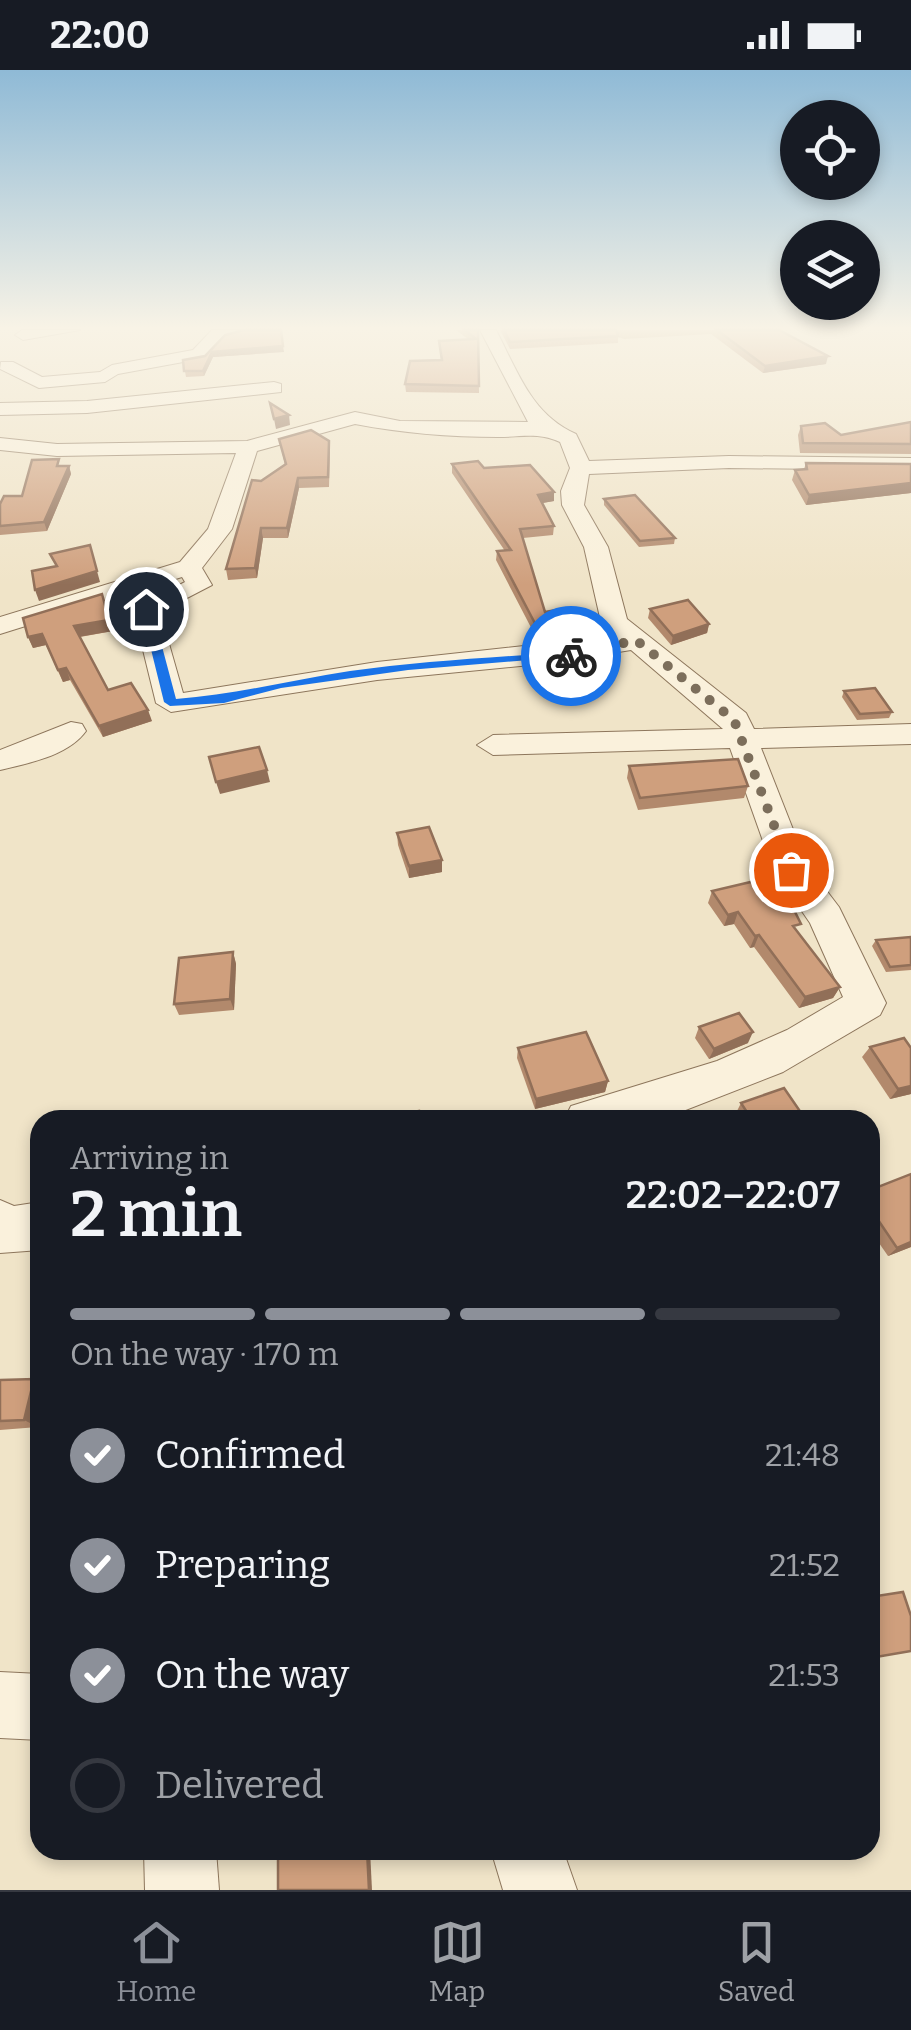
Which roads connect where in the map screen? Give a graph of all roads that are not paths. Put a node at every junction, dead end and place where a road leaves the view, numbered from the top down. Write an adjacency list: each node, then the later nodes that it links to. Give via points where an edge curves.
1 (532, 415): 2 (street)
2 (544, 427): 4 (street, via 400,428 355,418); 6 (street, via 569,438)
3 (0, 444): 4 (street, via 57,450)
4 (248, 447): 7 (street, via 205,556)
5 (911, 464): 6 (street)
6 (582, 468): 9 (street, via 573,505 596,547 614,622)
7 (189, 568): 8 (street); 9 (street, via 198,584 146,609 170,702 224,699 408,666 572,656)
8 (0, 626)
9 (636, 640): 12 (street, via 734,720)
10 (71, 731): 14 (street)
11 (911, 734): 12 (street)
12 (745, 740): 13 (street); 15 (street, via 791,870 826,917 866,1003 818,1038)
13 (493, 745)
14 (0, 760)
15 (628, 1110)
16 (0, 1704): 17 (street)
17 (30, 1706)
18 (180, 1860): 20 (street)
19 (530, 1860): 21 (street)
20 (182, 1890)
21 (540, 1890)

